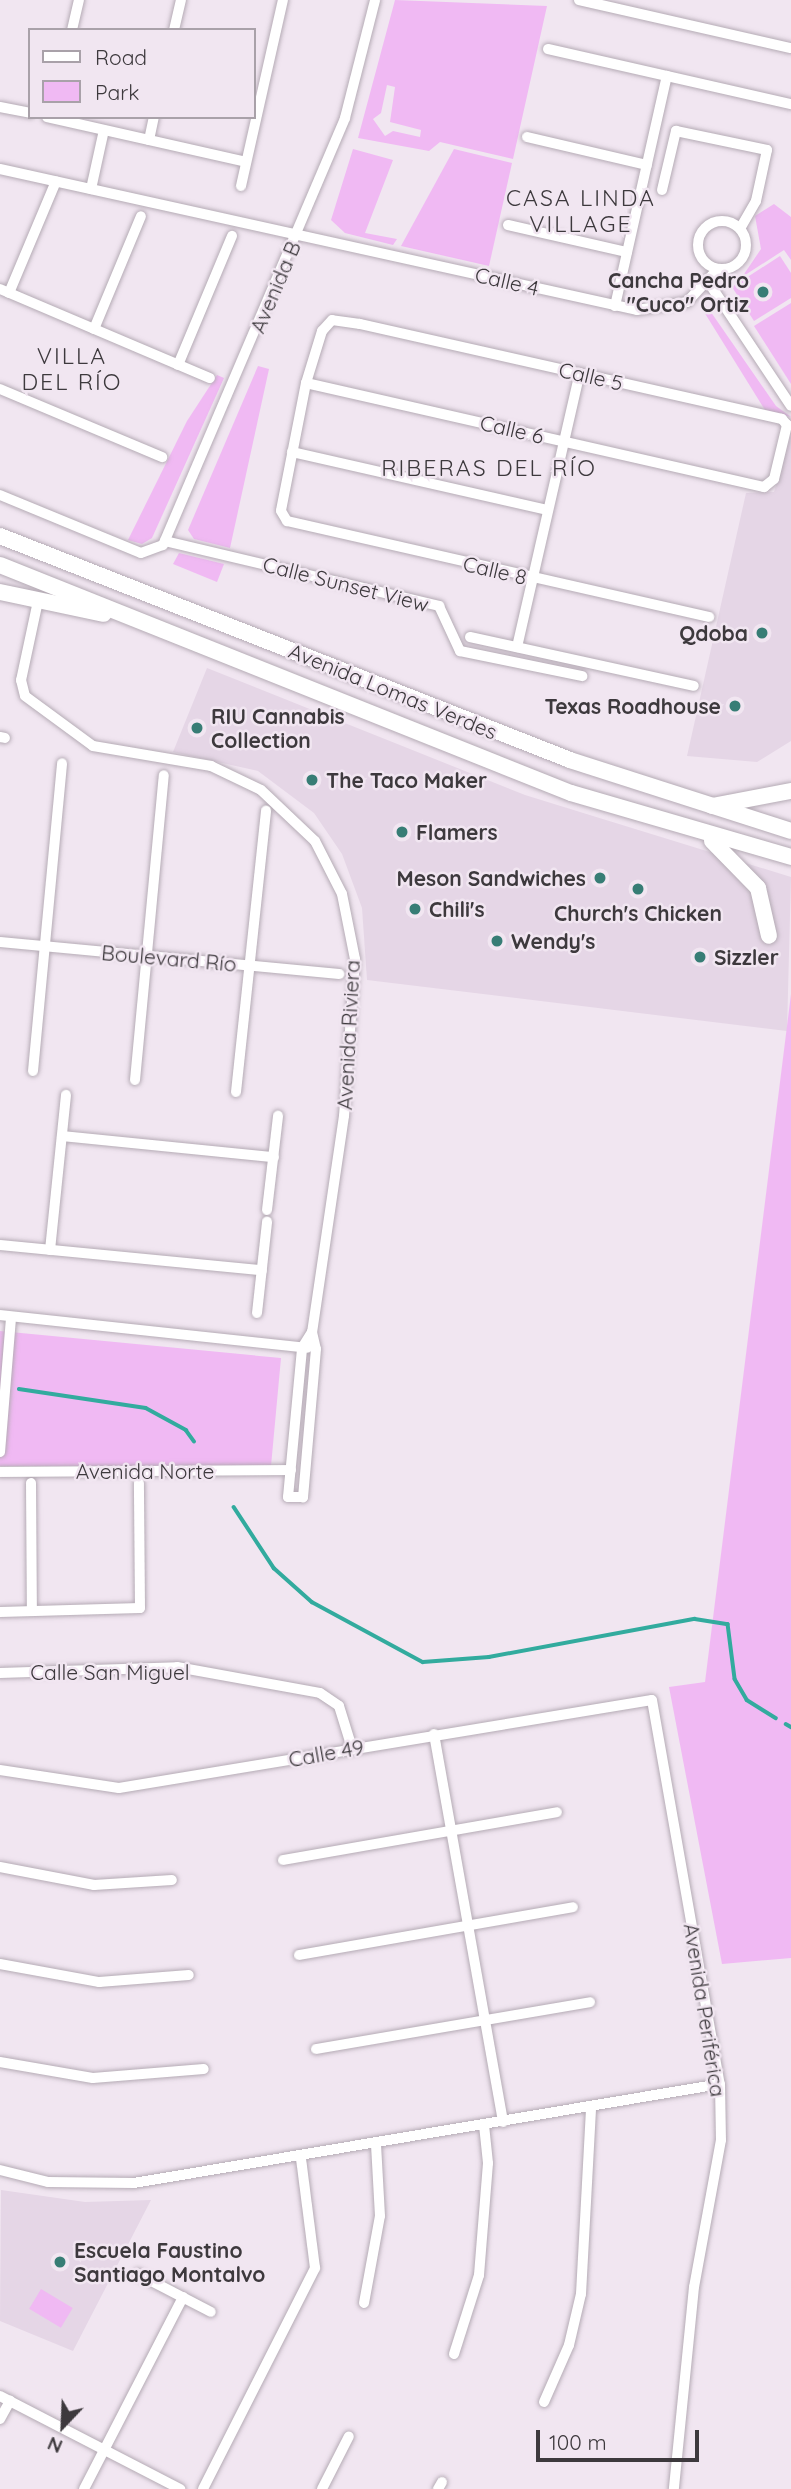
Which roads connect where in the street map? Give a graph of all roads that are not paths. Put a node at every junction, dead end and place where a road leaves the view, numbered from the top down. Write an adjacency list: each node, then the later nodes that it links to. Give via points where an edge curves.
1 (79, 0): 6 (street)
2 (181, 0): 7 (street)
3 (283, 0): 14 (street)
4 (579, 0): 8 (street)
5 (374, 1): 31 (street, Avenida B, via 345,118)
6 (72, 28)
7 (174, 28)
8 (791, 48)
9 (548, 49): 10 (street)
10 (667, 76): 11 (street); 22 (street)
11 (791, 104)
12 (0, 107): 13 (street)
13 (28, 113)
14 (256, 118)
15 (55, 119): 18 (street)
16 (154, 119): 20 (street)
17 (256, 119): 21 (street)
18 (104, 130): 20 (street); 26 (street)
19 (527, 137): 22 (street)
20 (149, 140): 21 (street)
21 (246, 162): 25 (street)
22 (647, 165): 33 (street)
23 (0, 169): 24 (street, Calle 4)
24 (55, 181): 26 (street, Calle 4); 36 (street)
25 (241, 187)
26 (91, 189): 31 (street, Calle 4)
27 (662, 190): 30 (street, via 676,131 767,150 756,201)
28 (141, 216): 38 (street)
29 (508, 225): 33 (street)
30 (740, 229): 34 (street, via 744,255 734,266); 34 (street, via 717,221 701,233 701,258)
31 (298, 234): 37 (street, Calle 4); 52 (street, Avenida B)
32 (232, 236): 39 (street)
33 (627, 252): 37 (street)
34 (718, 269): 35 (street, Calle 4)
35 (707, 280): 37 (street, Calle 4, via 674,307); 44 (street)
36 (5, 291): 38 (street)
37 (615, 306)
38 (94, 329): 39 (street)
39 (178, 365): 41 (street)
40 (580, 373): 42 (street, Calle 5, via 360,324 325,324); 45 (street); 48 (street, Calle 5, via 778,417 787,425)
41 (210, 378)
42 (306, 383): 45 (street, Calle 6); 46 (street)
43 (0, 389): 47 (street)
44 (791, 406)
45 (564, 441): 48 (street, Calle 6, via 764,487 774,479); 50 (street)
46 (292, 453): 50 (street); 54 (street, Calle 8, via 284,518)
47 (162, 457)
48 (779, 457)
49 (0, 495): 52 (street, via 141,553)
50 (548, 510): 54 (street)
51 (0, 536): 66 (highway, Avenida Lomas Verdes, via 504,736)
52 (165, 541): 61 (street, Calle Sunset View, via 439,606 460,651)
53 (0, 565): 58 (highway, Avenida Lomas Verdes)
54 (533, 578): 57 (street, Calle 8); 60 (street)
55 (0, 592): 56 (highway)
56 (38, 601): 58 (highway); 91 (street, Avenida Riviera, via 21,681 25,696 93,746 211,766 261,790 315,841 342,894 354,990 344,1116)
57 (709, 617)
58 (154, 626): 69 (highway, Avenida Lomas Verdes, via 571,793)
59 (470, 636): 60 (street)
60 (517, 647): 62 (street)
61 (582, 676)
62 (694, 686)
63 (62, 763): 73 (street)
64 (164, 775): 74 (street)
65 (791, 791): 66 (highway)
66 (709, 806): 68 (highway, Avenida Lomas Verdes)
67 (266, 811): 75 (street)
68 (791, 831)
69 (698, 832): 70 (highway, Avenida Lomas Verdes); 71 (highway, via 749,874)
70 (791, 857)
71 (769, 936)
72 (0, 942): 73 (street, Boulevard Río)
73 (44, 946): 74 (street, Boulevard Río); 77 (street)
74 (147, 956): 75 (street, Boulevard Río); 78 (street)
75 (248, 965): 76 (street, Boulevard Río); 79 (street)
76 (339, 974)
77 (33, 1071)
78 (135, 1080)
79 (236, 1093)
80 (66, 1095): 82 (street)
81 (278, 1116): 83 (street)
82 (62, 1136): 83 (street); 87 (street)
83 (274, 1157): 84 (street)
84 (267, 1210)
85 (267, 1222): 88 (street)
86 (0, 1245): 87 (street)
87 (50, 1250): 88 (street)
88 (262, 1270): 89 (street)
89 (257, 1313)
90 (5, 1316): 92 (street); 94 (street)
91 (312, 1332): 92 (street, Avenida Riviera); 93 (street, Avenida Riviera)
92 (302, 1348): 93 (street); 95 (street, Avenida Riviera)
93 (316, 1349): 95 (street, Avenida Riviera, via 303,1497 288,1497)
94 (0, 1452)
95 (291, 1470): 96 (street, Avenida Norte)
96 (0, 1472)
97 (31, 1483): 99 (street)
98 (139, 1483): 99 (street, via 140,1608)
99 (33, 1611): 100 (street)
100 (0, 1612)
101 (0, 1673): 104 (street, Calle San Miguel, via 177,1667 320,1693 339,1706)
102 (652, 1700): 103 (street, Calle 49); 121 (street, Avenida Periférica)
103 (434, 1734): 104 (street, Calle 49); 107 (street)
104 (352, 1748): 105 (street, Calle 49, via 119,1788)
105 (0, 1770)
106 (557, 1812): 107 (street)
107 (451, 1830): 108 (street); 112 (street)
108 (283, 1860)
109 (0, 1867): 110 (street, via 94,1885)
110 (172, 1880)
111 (573, 1907): 112 (street)
112 (468, 1925): 113 (street); 117 (street)
113 (299, 1955)
114 (0, 1964): 115 (street, via 99,1982)
115 (189, 1975)
116 (590, 2002): 117 (street)
117 (484, 2020): 118 (street); 123 (street)
118 (316, 2049)
119 (0, 2062): 120 (street, via 93,2078)
120 (204, 2070)
121 (720, 2084): 122 (street); 142 (street, Avenida Periférica, via 721,2140 694,2287)
122 (591, 2107): 123 (street); 134 (street, via 581,2294 569,2344)
123 (503, 2122): 124 (street)
124 (484, 2126): 125 (street); 132 (street, via 488,2163 479,2275)
125 (376, 2145): 126 (street); 130 (street, via 380,2216)
126 (301, 2158): 127 (street, via 134,2183 48,2182); 140 (street, via 315,2268)
127 (0, 2170)
128 (138, 2274): 129 (street)
129 (183, 2297): 131 (street); 137 (street)
130 (364, 2303)
131 (211, 2312)
132 (454, 2354)
133 (5, 2398): 135 (street); 137 (street)
134 (544, 2402)
135 (0, 2419)
136 (349, 2436): 141 (street)
137 (104, 2450): 138 (street); 139 (street)
138 (84, 2489)
139 (180, 2489)
140 (203, 2489)
141 (321, 2489)
142 (674, 2489)

